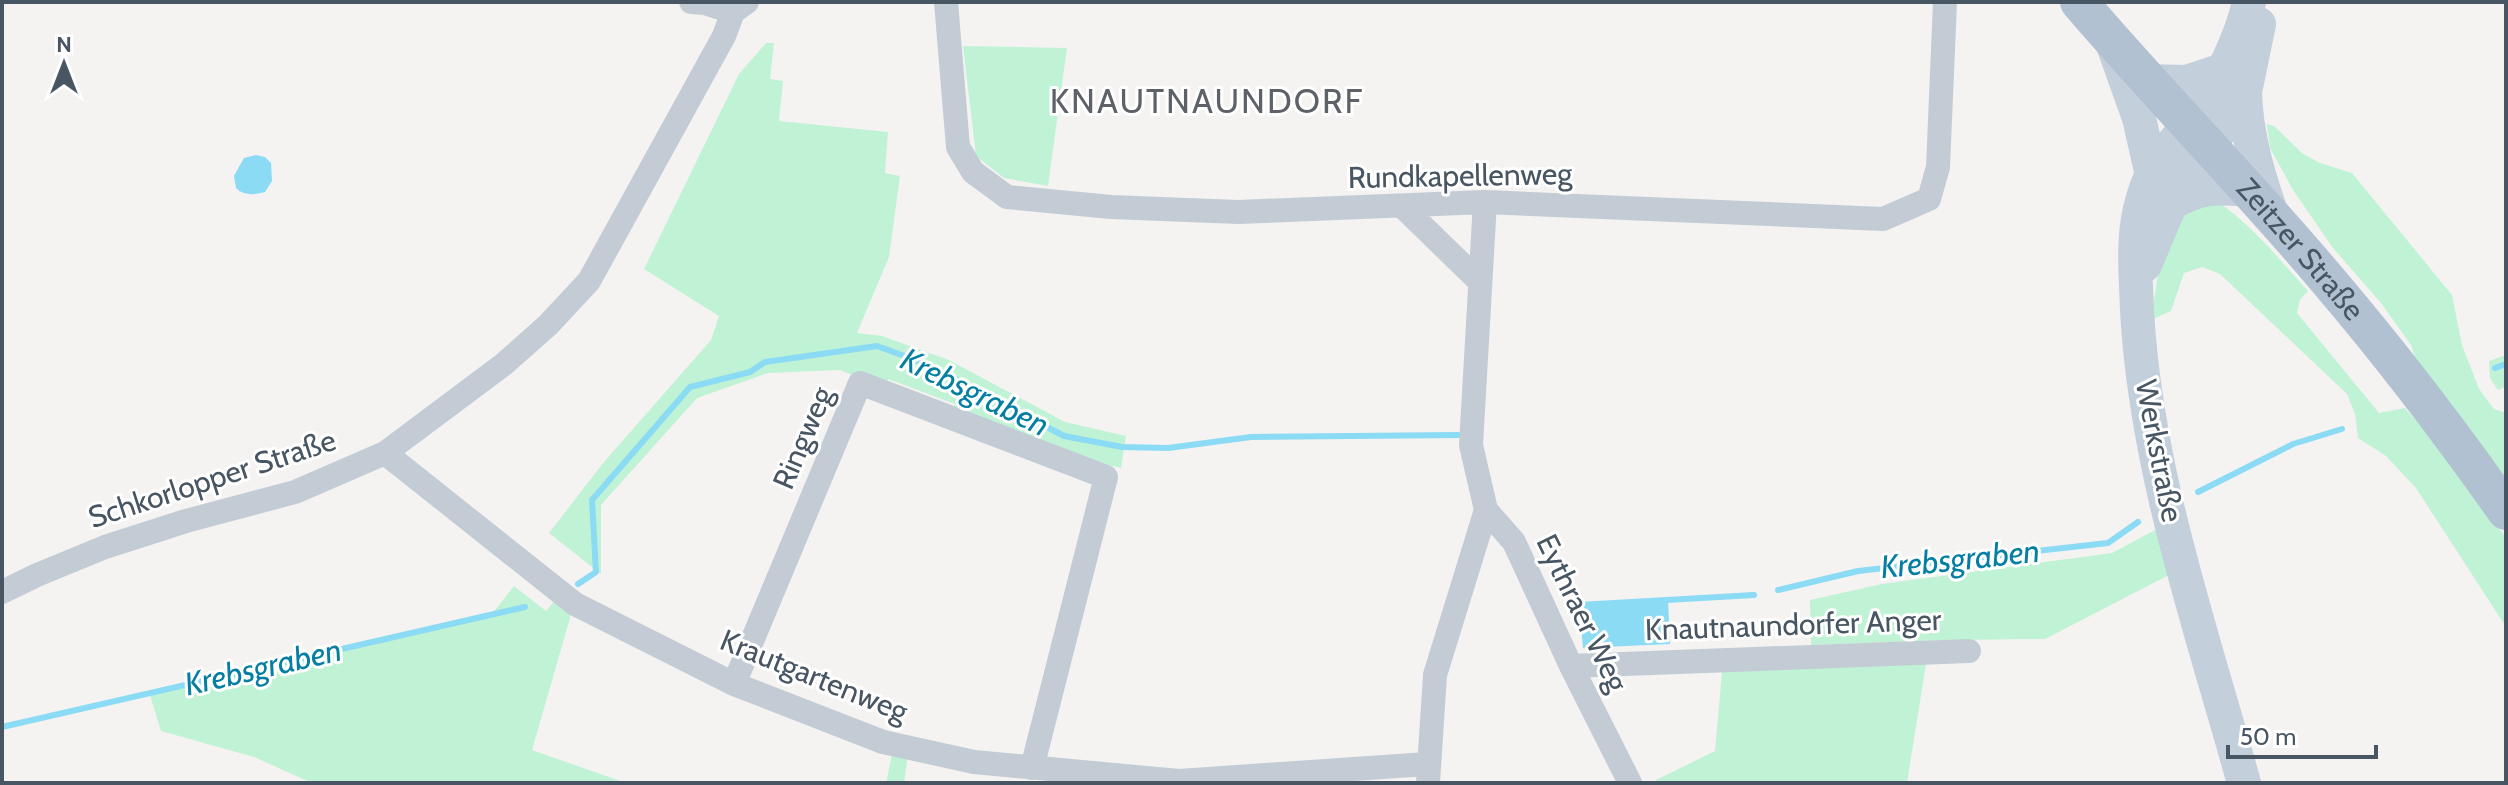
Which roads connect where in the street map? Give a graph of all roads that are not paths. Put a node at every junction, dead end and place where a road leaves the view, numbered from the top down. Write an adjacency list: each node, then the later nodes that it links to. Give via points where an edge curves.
1 (691, 2): 7 (street)
2 (946, 2): 16 (street, Rundkapellenweg, via 958,147 973,172 1007,197 1238,212)
3 (1945, 2): 14 (street, Rundkapellenweg, via 1938,167 1929,199 1883,219)
4 (2079, 2): 8 (main road, Zeitzer Straße)
5 (2249, 2): 10 (main road, via 2229,57)
6 (2263, 2): 10 (main road)
7 (740, 7): 20 (street, Schkorlopper Straße, via 589,281 504,364)
8 (2112, 40): 9 (main road, Zeitzer Straße); 12 (main road)
9 (2147, 81): 10 (main road); 11 (main road, Zeitzer Straße)
10 (2233, 81): 11 (main road, via 2209,95); 17 (main road)
11 (2197, 135): 12 (main road, Werkstraße); 13 (main road, Zeitzer Straße); 15 (main road)
12 (2151, 171): 19 (main road, Werkstraße, via 2133,255)
13 (2246, 190): 15 (main road, via 2197,190); 17 (main road, Zeitzer Straße)
14 (1485, 202): 16 (street, Rundkapellenweg); 18 (street, Eythraer Weg)
15 (2170, 204): 19 (main road)
16 (1403, 207): 18 (street)
17 (2274, 219): 22 (main road, Zeitzer Straße, via 2428,405)
18 (1479, 281): 21 (street, Eythraer Weg, via 1471,445)
19 (2136, 288): 30 (main road, Werkstraße, via 2139,350 2157,470)
20 (385, 453): 23 (street, Schkorlopper Straße, via 295,492 105,547); 26 (street, Krautgartenweg, via 575,604)
21 (1486, 510): 25 (street, Eythraer Weg, via 1514,542); 28 (street, via 1435,675)
22 (2506, 511)
23 (2, 592)
24 (1969, 651): 25 (street, Knautnaundorfer Anger)
25 (1571, 666): 29 (street, Eythraer Weg)
26 (734, 684): 27 (street, Krautgartenweg, via 883,742 974,762); 27 (street, Ringweg, via 860,383 1106,477)
27 (1032, 768): 28 (street, Krautgartenweg, via 1179,781)
28 (1427, 774)
29 (1630, 783)
30 (2244, 783)

